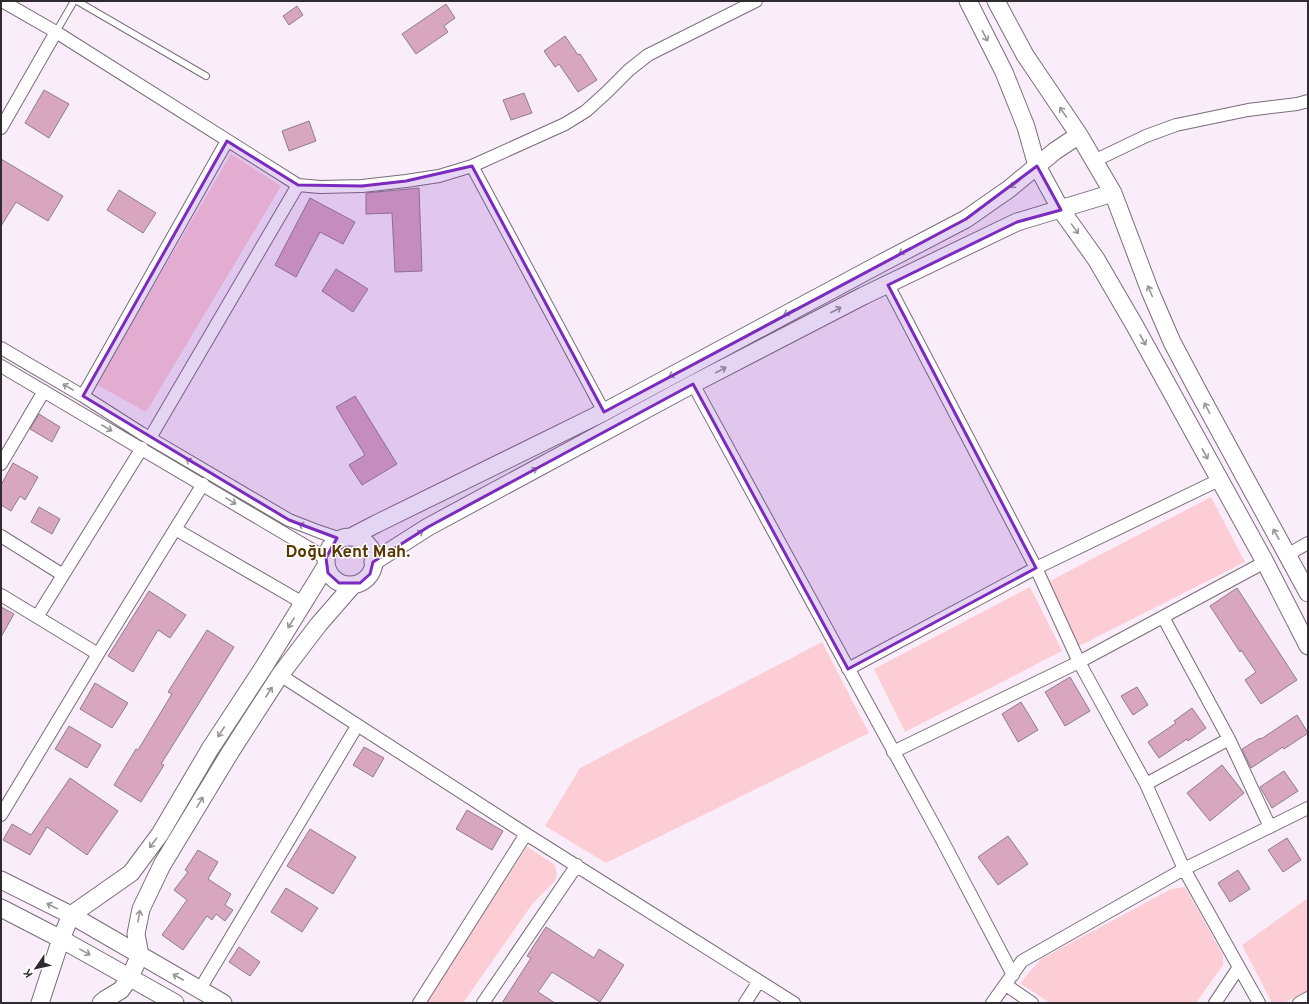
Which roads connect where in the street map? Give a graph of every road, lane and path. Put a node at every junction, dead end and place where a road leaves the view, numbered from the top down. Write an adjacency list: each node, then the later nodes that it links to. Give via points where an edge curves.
1 (2, 1): 6 (street)
2 (75, 1): 6 (lane); 7 (lane)
3 (756, 1): 13 (street, via 648,55 586,111 565,124)
4 (968, 1): 14 (street, one-way to 14, via 1004,72 1026,128)
5 (996, 1): 10 (street, one-way to 5, via 1025,55)
6 (56, 32): 9 (street); 11 (street)
7 (206, 76)
8 (1308, 102): 12 (street, via 1248,110 1176,125)
9 (1, 128)
10 (1079, 135): 12 (street); 14 (street, via 1055,150)
11 (227, 141): 15 (street); 23 (street)
12 (1094, 161): 16 (street)
13 (472, 166): 15 (street, via 406,182 362,186); 24 (street)
14 (1037, 166): 17 (street); 24 (street, one-way to 24, via 966,219)
15 (298, 185): 25 (street)
16 (1113, 193): 17 (street); 34 (street, one-way to 16, via 1172,342)
17 (1061, 210): 18 (street, via 1017,222); 28 (street, one-way to 28, via 1096,259)
18 (888, 285): 21 (street, one-way to 18); 38 (street)
19 (1, 348): 23 (street, one-way to 19)
20 (1, 366): 22 (street)
21 (693, 384): 36 (street, one-way to 21, via 428,527); 49 (street)
22 (44, 391): 26 (street, one-way to 26); 27 (street)
23 (83, 396): 25 (street)
24 (604, 412): 32 (street)
25 (150, 438): 32 (street, one-way to 25, via 320,532 289,520)
26 (142, 448): 29 (street); 39 (street)
27 (1, 464)
28 (1219, 480): 37 (street); 38 (street)
29 (203, 484): 30 (street); 35 (street, one-way to 35)
30 (175, 530): 43 (street); 47 (street)
31 (1, 536): 39 (street)
32 (346, 538): 35 (street, via 332,545); 36 (street, via 358,539 365,543 372,554)
33 (1308, 543): 34 (street)
34 (1287, 555): 41 (street)
35 (326, 562): 40 (street, via 328,573 333,578 339,583); 43 (street)
36 (373, 562): 40 (street, via 370,574 360,583)
37 (1265, 562): 45 (street); 46 (street)
38 (1036, 568): 48 (street); 49 (street)
39 (63, 575): 44 (street)
40 (353, 585): 50 (street)
41 (1308, 593)
42 (1, 595): 44 (street)
43 (303, 603): 63 (street, one-way to 63, via 210,749 160,834 131,873)
44 (37, 617): 47 (street)
45 (1163, 617): 48 (street); 52 (street)
46 (1308, 646)
47 (98, 654): 56 (street)
48 (1079, 662): 53 (street); 54 (street)
49 (848, 669): 53 (street)
50 (280, 675): 51 (street); 65 (street, one-way to 50, via 136,934 141,909 162,865 230,750)
51 (357, 726): 58 (street); 70 (street)
52 (1229, 739): 54 (street); 57 (street)
53 (893, 752): 68 (street)
54 (1146, 784): 60 (street)
55 (1308, 808): 57 (street)
56 (1, 815)
57 (1270, 827): 60 (street)
58 (526, 834): 59 (street); 76 (street)
59 (577, 865): 69 (street); 77 (street)
60 (1184, 869): 66 (street); 68 (street, via 1022,961)
61 (1, 880): 63 (street, one-way to 61)
62 (1, 908): 64 (street)
63 (71, 915): 64 (street); 65 (street)
64 (61, 939): 67 (street, one-way to 67); 72 (street)
65 (140, 955): 67 (street); 70 (street, one-way to 65)
66 (1239, 967): 82 (street); 83 (street)
67 (130, 977): 73 (street, via 121,990); 74 (street)
68 (1009, 980): 80 (street); 81 (street)
69 (759, 981): 78 (street); 79 (street)
70 (200, 990): 75 (street)
71 (1308, 998): 84 (street)
72 (40, 1003)
73 (101, 1003)
74 (175, 1003)
75 (223, 1003)
76 (419, 1003)
77 (483, 1003)
78 (745, 1003)
79 (794, 1003)
80 (992, 1003)
81 (1032, 1003)
82 (1215, 1003)
83 (1259, 1003)
84 (1299, 1003)

